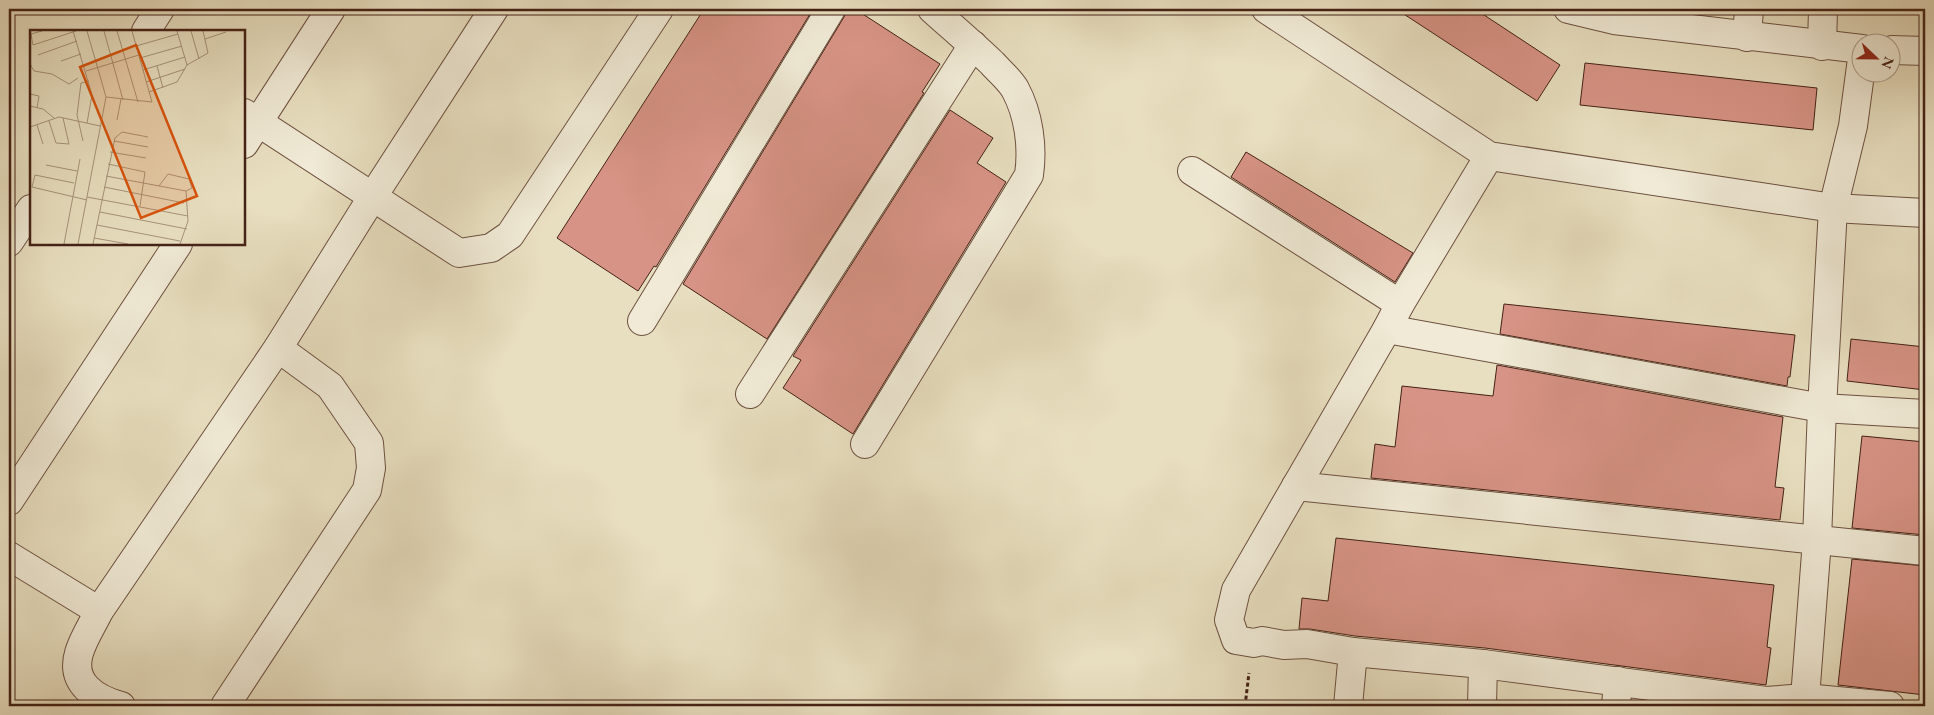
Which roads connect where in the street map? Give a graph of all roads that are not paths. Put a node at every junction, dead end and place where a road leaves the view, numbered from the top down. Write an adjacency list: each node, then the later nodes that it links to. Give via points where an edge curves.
1 (160, 9): 11 (street)
2 (331, 9): 19 (street)
3 (494, 9): 22 (street)
4 (659, 9): 22 (street, via 510,235 491,248 459,253)
5 (832, 9): 29 (street)
6 (932, 9): 13 (street)
7 (1266, 9): 20 (street)
8 (1568, 9): 12 (street, via 1614,20)
9 (1749, 9): 12 (street)
10 (1823, 9): 14 (street)
11 (147, 30)
12 (1747, 37): 14 (street)
13 (973, 45): 32 (street); 35 (street, via 1014,87 1023,107 1030,142 1029,175)
14 (1822, 46): 15 (street)
15 (1852, 48)
16 (1902, 50): 17 (street)
17 (1925, 51)
18 (1859, 82): 23 (street, via 1853,126)
19 (249, 126): 22 (street)
20 (1488, 156): 23 (street); 28 (street)
21 (1192, 171): 28 (street)
22 (373, 196): 31 (street)
23 (1833, 208): 25 (street); 33 (street)
24 (30, 210): 26 (street)
25 (1925, 213)
26 (9, 242)
27 (177, 245): 37 (street)
28 (1400, 304): 30 (street)
29 (642, 321)
30 (1387, 329): 33 (street); 36 (street)
31 (278, 348): 41 (street); 48 (street, via 330,386 369,443 372,468 367,490)
32 (750, 394)
33 (1822, 408): 34 (street); 38 (street)
34 (1925, 414)
35 (865, 444)
36 (1296, 486): 38 (street); 42 (street, via 1236,590 1229,620 1236,640 1307,644)
37 (9, 500)
38 (1817, 540): 39 (street); 45 (street)
39 (1925, 551)
40 (9, 556): 41 (street)
41 (99, 611): 47 (street, via 79,653 78,673 84,688 108,703)
42 (1353, 652): 43 (street); 49 (street)
43 (1484, 664): 44 (street); 50 (street)
44 (1617, 694): 46 (street)
45 (1805, 698): 46 (street); 51 (street)
46 (1766, 703)
47 (121, 706)
48 (225, 706)
49 (1348, 706)
50 (1482, 706)
51 (1890, 706)

